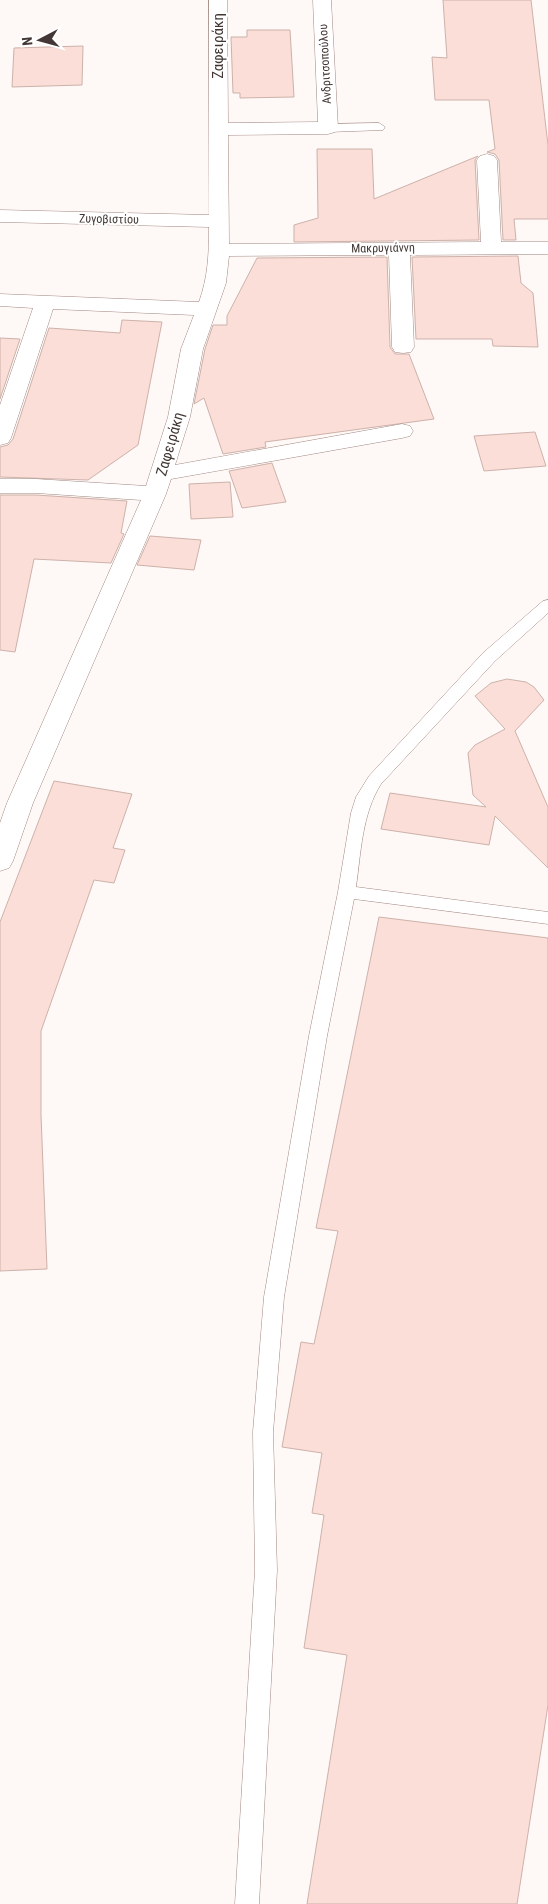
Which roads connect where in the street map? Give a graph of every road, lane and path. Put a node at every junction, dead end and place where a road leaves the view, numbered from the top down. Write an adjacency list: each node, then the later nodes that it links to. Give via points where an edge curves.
1 (218, 0): 5 (street, Ζαφειράκη)
2 (322, 0): 4 (street, Ανδριτσοπούλου)
3 (379, 127): 4 (lane)
4 (328, 128): 5 (street)
5 (218, 129): 8 (street, Ζαφειράκη)
6 (487, 160): 10 (street)
7 (0, 216): 8 (street, Ζυγοβιστίου)
8 (219, 221): 12 (street, Ζαφειράκη)
9 (399, 248): 10 (street, Μακρυγιάννη); 12 (street, Μακρυγιάννη); 16 (street)
10 (491, 248): 11 (street, Μακρυγιάννη)
11 (548, 248)
12 (219, 250): 15 (street, Ζαφειράκη, via 216,283)
13 (0, 300): 14 (street)
14 (45, 302): 15 (street); 18 (street)
15 (208, 309): 19 (street, Ζαφειράκη, via 192,349 179,417)
16 (402, 347)
17 (402, 431): 19 (street)
18 (0, 438)
19 (159, 484): 20 (street); 22 (street, Ζαφειράκη, via 20,803)
20 (0, 486)
21 (548, 605): 23 (lane, via 489,657 375,780 359,813)
22 (0, 861)
23 (347, 892): 24 (lane); 25 (lane, via 316,1045 274,1297 263,1432 266,1570)
24 (548, 918)
25 (247, 1904)

